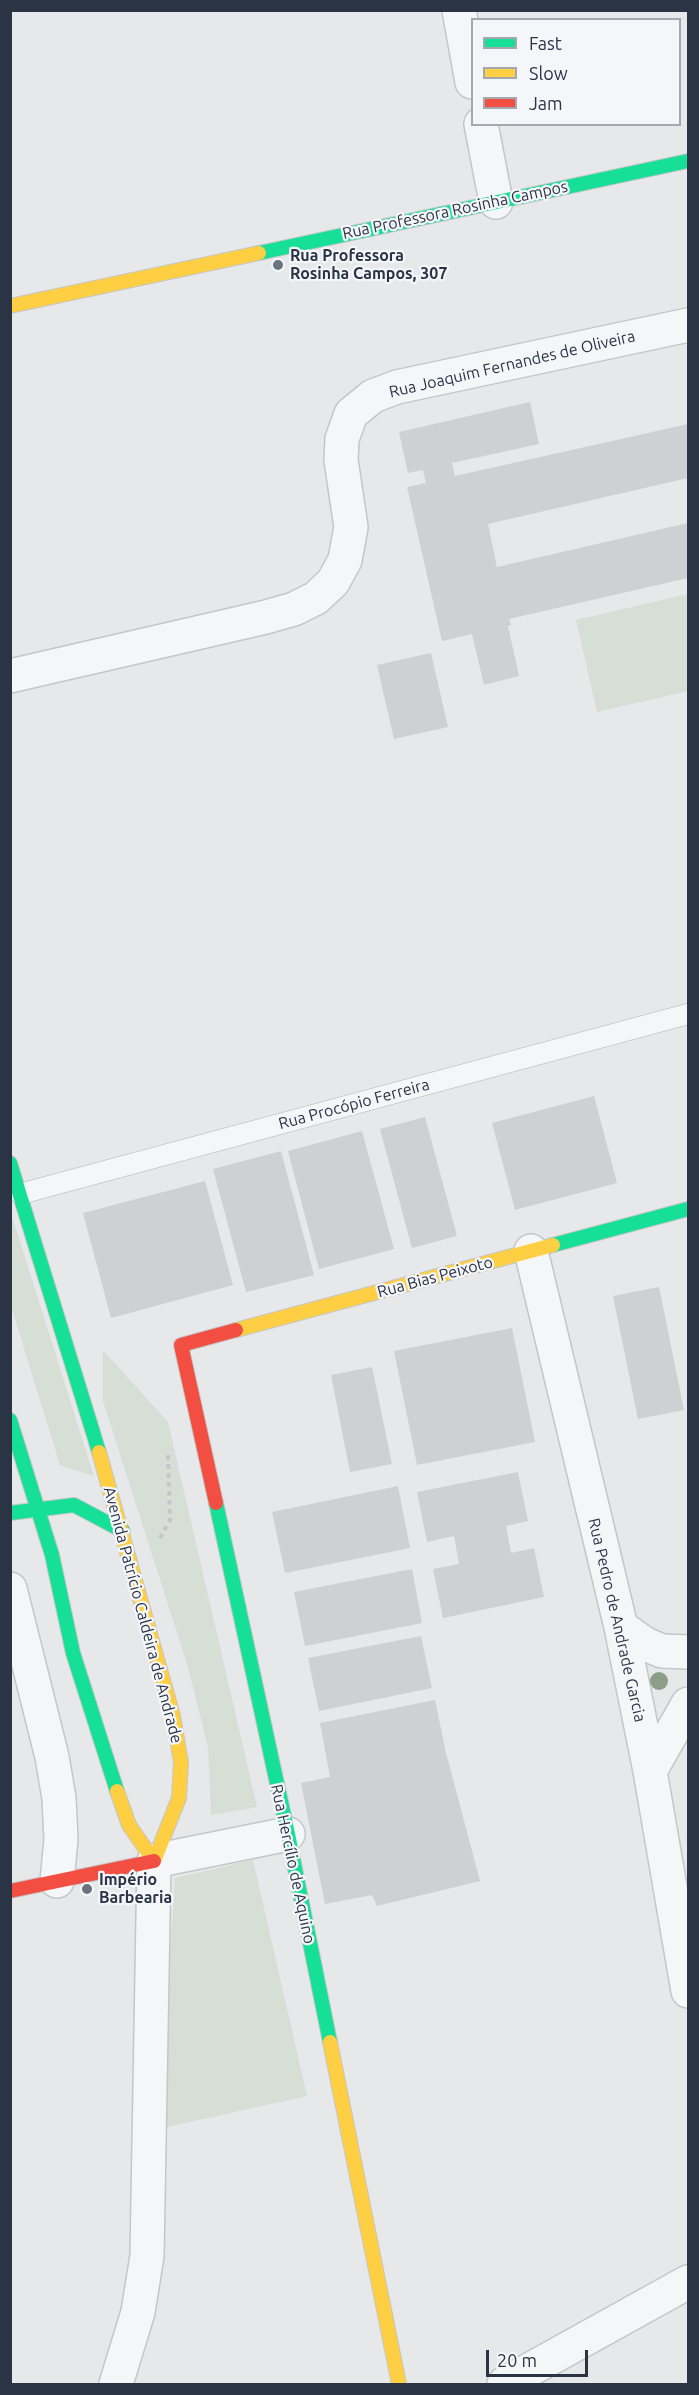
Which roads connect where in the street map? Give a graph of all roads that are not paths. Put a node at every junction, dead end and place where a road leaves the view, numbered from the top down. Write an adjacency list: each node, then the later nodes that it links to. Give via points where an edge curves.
1 (459, 10): 2 (street)
2 (471, 76)
3 (480, 126): 5 (street)
4 (688, 161): 5 (street, Rua Professora Rosinha Campos)
5 (496, 202): 6 (street, Rua Professora Rosinha Campos)
6 (10, 306)
7 (688, 325): 8 (street, Rua Joaquim Fernandes de Oliveira, via 397,387 373,396 351,414 342,439 341,460 351,527 345,560 333,582 316,598 266,617)
8 (10, 676)
9 (688, 1014): 11 (lane, Rua Procópio Ferreira)
10 (10, 1163): 11 (street, Avenida Patrício Caldeira de Andrade)
11 (20, 1194): 18 (street, Avenida Patrício Caldeira de Andrade)
12 (688, 1209): 13 (street, Rua Bias Peixoto)
13 (531, 1251): 14 (street, Rua Bias Peixoto); 20 (street, Rua Pedro de Andrade Garcia)
14 (182, 1345): 24 (street, Rua Hercílio de Aquino)
15 (10, 1420): 16 (street)
16 (36, 1508): 17 (street); 18 (street, via 74,1505); 25 (street, via 52,1555 94,1728 129,1825)
17 (10, 1513)
18 (123, 1531): 25 (street, Avenida Patrício Caldeira de Andrade, via 182,1762 179,1798)
19 (10, 1589): 26 (street, via 59,1798)
20 (621, 1627): 21 (street, via 662,1651); 23 (street, Rua Pedro de Andrade Garcia)
21 (688, 1652)
22 (688, 1704): 23 (street)
23 (650, 1771): 28 (street, Rua Pedro de Andrade Garcia)
24 (288, 1834): 25 (street); 31 (street, Rua Hercílio de Aquino)
25 (154, 1861): 26 (street); 30 (street, via 147,2256 138,2312)
26 (57, 1881): 27 (street)
27 (10, 1891)
28 (688, 1991)
29 (688, 2282): 32 (street)
30 (116, 2385)
31 (399, 2385)
32 (504, 2385)

